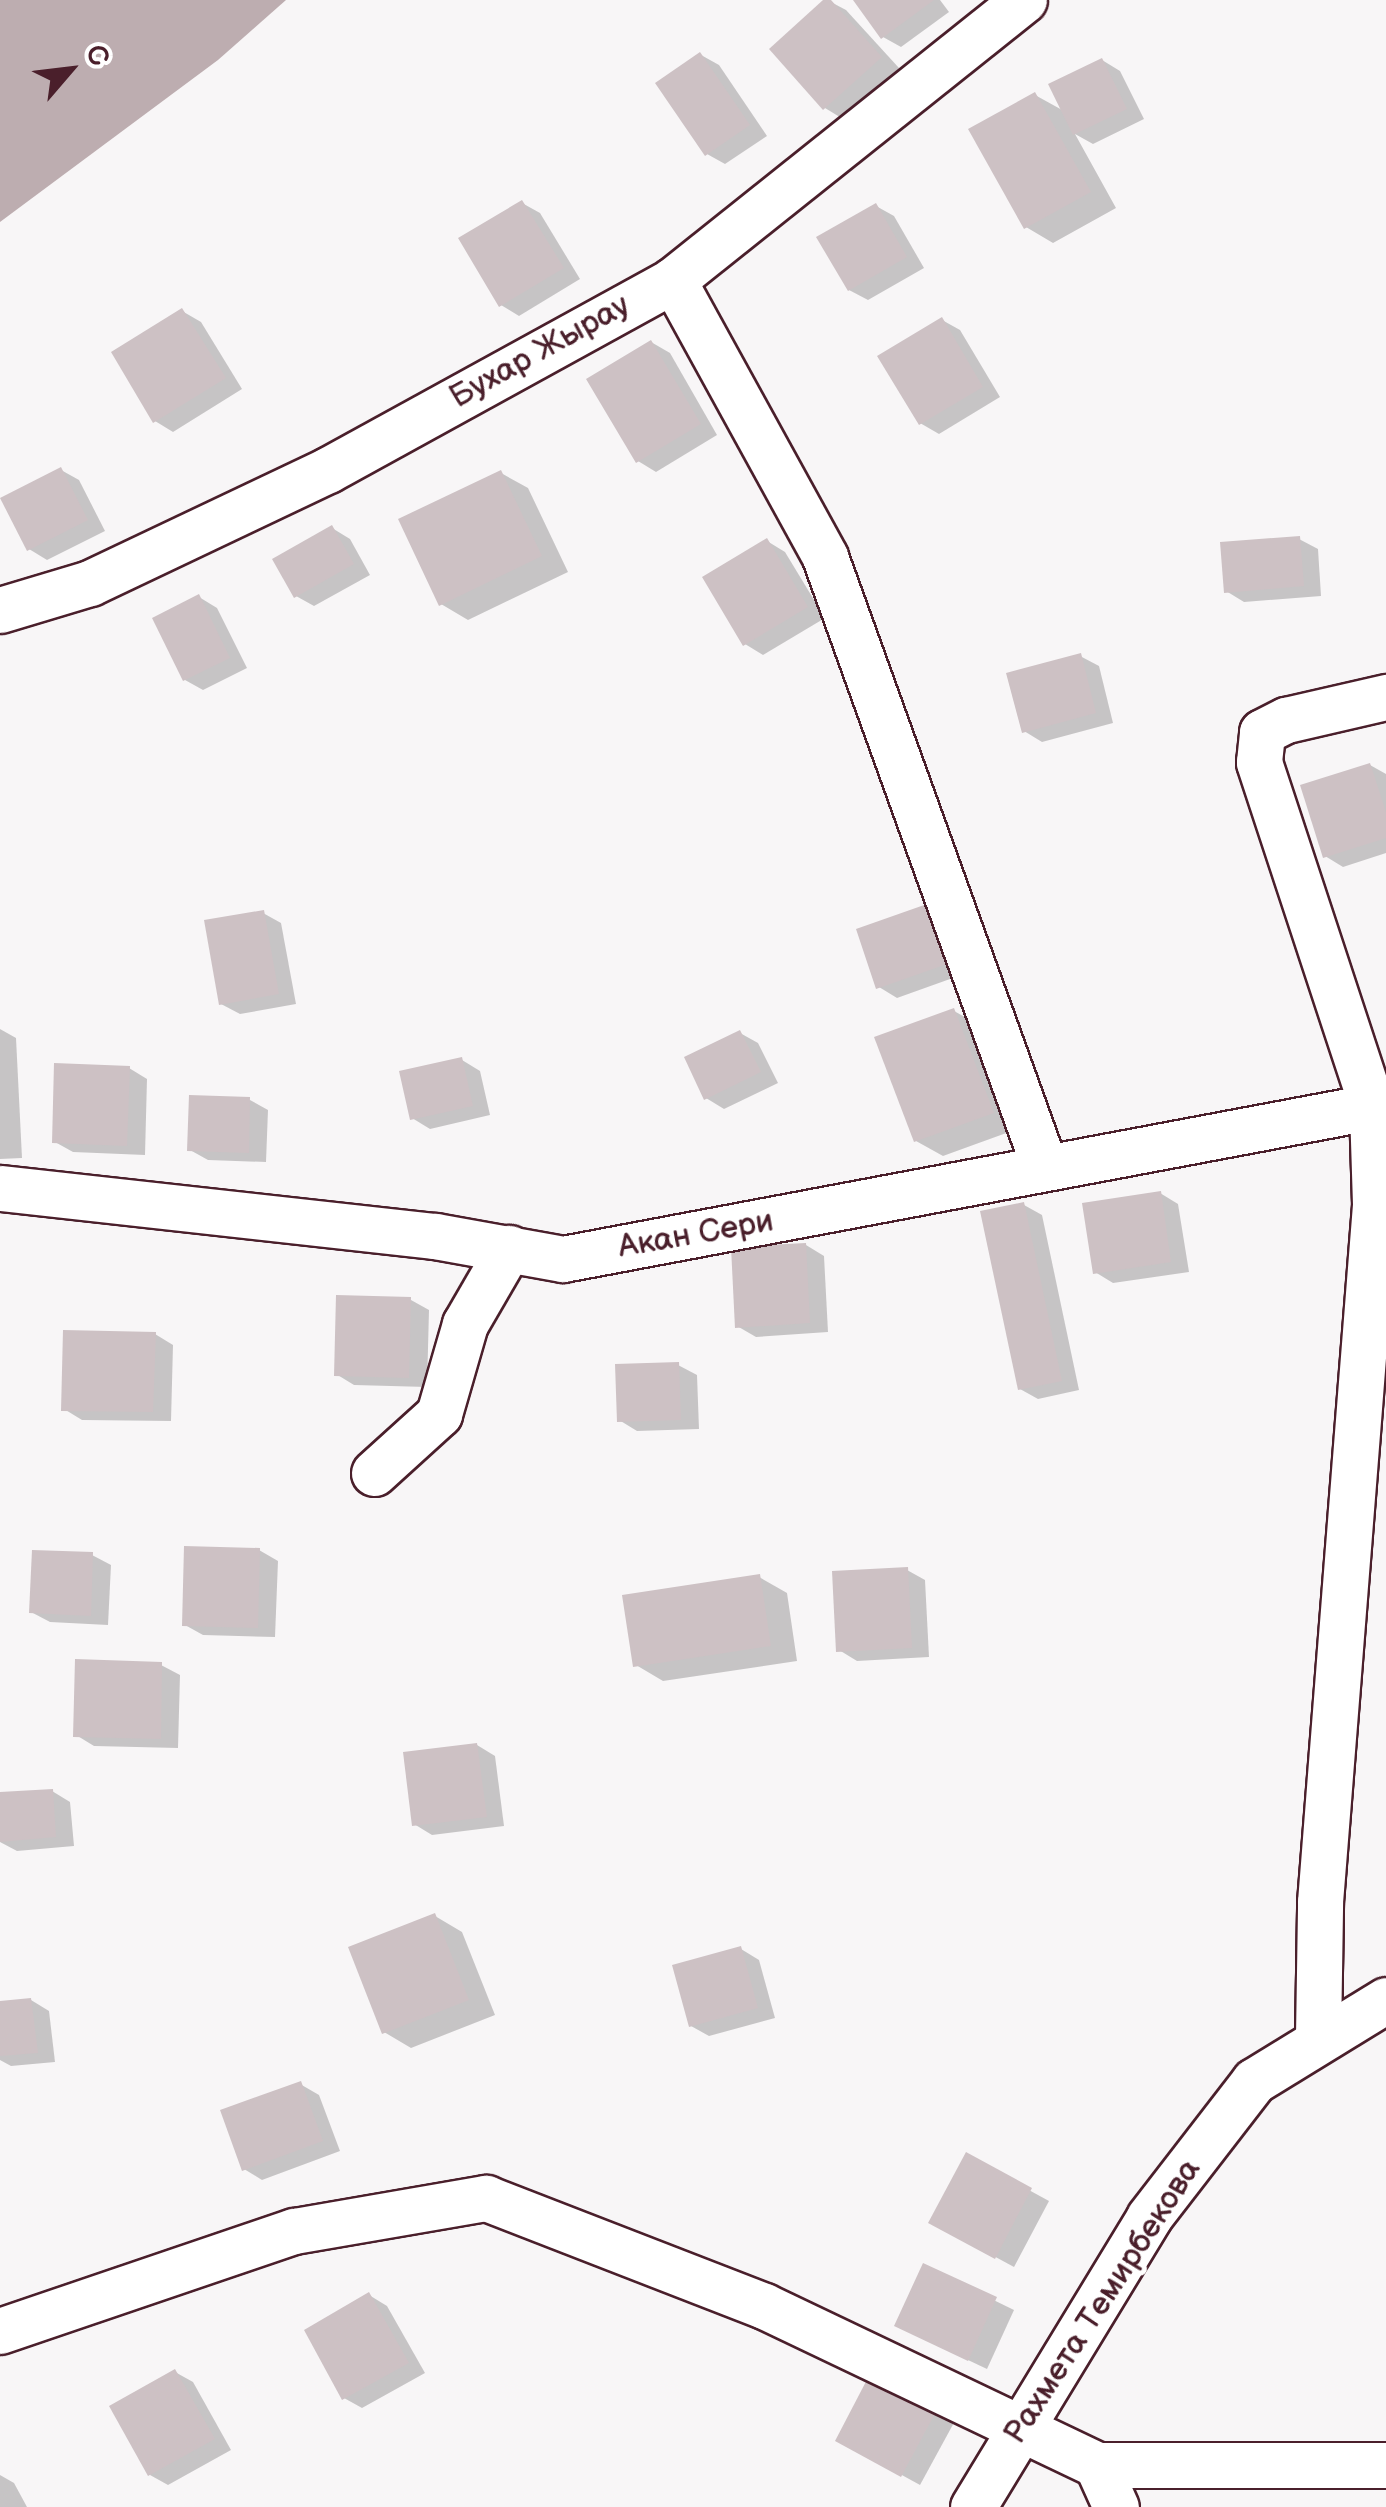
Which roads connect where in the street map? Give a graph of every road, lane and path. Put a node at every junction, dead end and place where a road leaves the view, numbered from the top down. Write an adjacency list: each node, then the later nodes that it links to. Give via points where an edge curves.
1 (1024, 0): 2 (street, Бухар Жырау)
2 (673, 280): 3 (street, Бухар Жырау, via 328,470 90,583); 6 (street, via 824,557)
3 (0, 610)
4 (1386, 697): 5 (street, via 1262,732 1259,762)
5 (1379, 1105): 6 (street, Акан Сери); 11 (street, via 1320,1902)
6 (1045, 1168): 8 (street, Акан Сери, via 563,1259)
7 (0, 1188): 8 (street, Акан Сери)
8 (509, 1248): 9 (street, via 465,1324 439,1414)
9 (374, 1473)
10 (1386, 2000): 11 (street, Рахмета Темирбекова)
11 (1318, 2036): 13 (street, Рахмета Темирбекова, via 1254,2081 1149,2218)
12 (0, 2331): 13 (street, via 294,2231 486,2198 764,2306)
13 (1022, 2425): 14 (street); 16 (street, Рахмета Темирбекова)
14 (1097, 2464): 15 (street); 17 (street)
15 (1386, 2466)
16 (973, 2507)
17 (1116, 2507)

